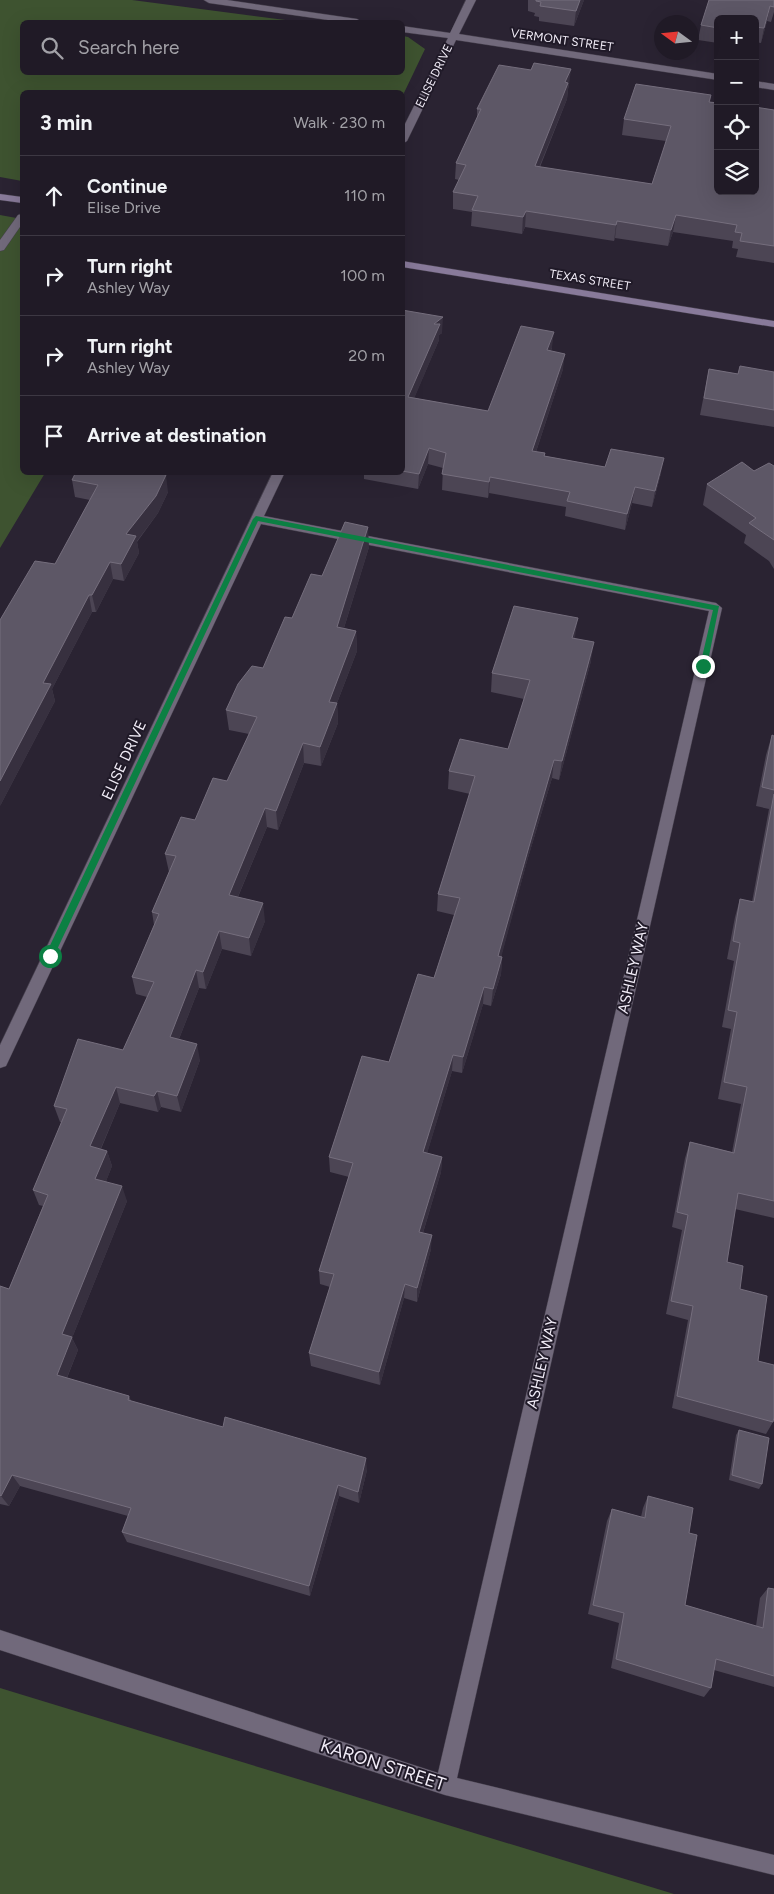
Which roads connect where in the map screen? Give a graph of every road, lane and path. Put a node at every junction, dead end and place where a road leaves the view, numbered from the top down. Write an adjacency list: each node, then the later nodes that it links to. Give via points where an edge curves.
1 (209, 0): 3 (street)
2 (471, 0): 5 (street, ELISE DRIVE)
3 (344, 20)
4 (405, 30): 5 (street, VERMONT STREET)
5 (452, 38): 6 (street, VERMONT STREET); 9 (street, ELISE DRIVE)
6 (714, 76)
7 (759, 85): 8 (street)
8 (774, 87)
9 (405, 135)
10 (0, 197): 11 (street)
11 (20, 200)
12 (20, 220): 13 (street)
13 (0, 248)
14 (405, 264): 15 (street, TEXAS STREET)
15 (774, 324)
16 (278, 475): 17 (street, ELISE DRIVE)
17 (256, 519): 18 (street, ELISE DRIVE); 20 (street, ASHLEY WAY, via 716,608)
18 (0, 1062)
19 (0, 1640): 20 (street, KARON STREET)
20 (445, 1785): 21 (street, KARON STREET)
21 (774, 1865)

